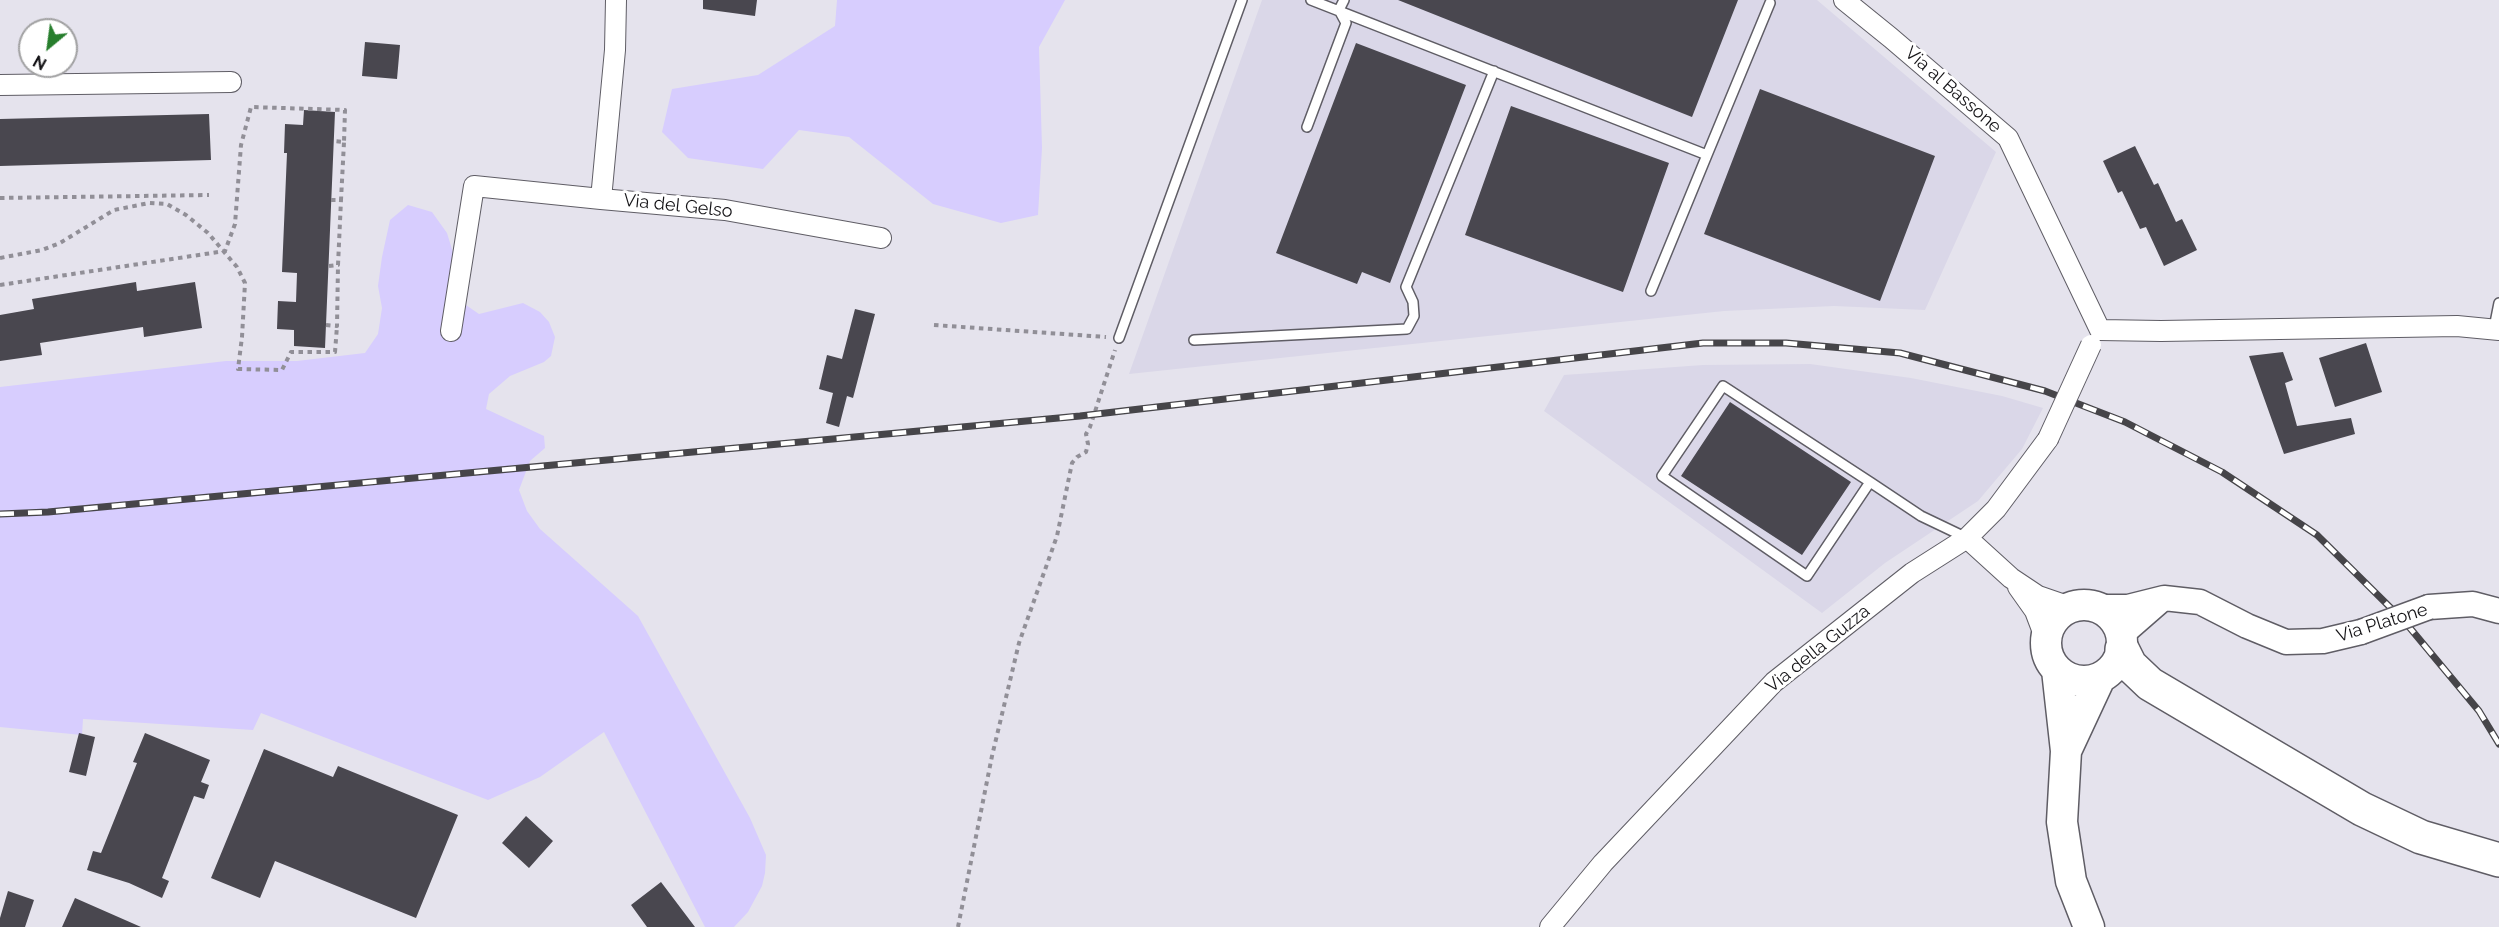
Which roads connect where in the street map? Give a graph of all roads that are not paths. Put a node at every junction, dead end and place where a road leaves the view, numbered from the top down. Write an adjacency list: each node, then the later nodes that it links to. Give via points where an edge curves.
1 (616, 0): 13 (street, Via del Gelso)
2 (1242, 0): 19 (lane)
3 (1311, 0): 7 (lane)
4 (1344, 0): 7 (lane)
5 (1844, 0): 20 (street, Via al Bassone, via 2008,138)
6 (1770, 3): 12 (lane)
7 (1340, 10): 8 (lane); 11 (lane, via 1346,23)
8 (1494, 71): 12 (lane); 21 (lane, via 1406,287 1414,316 1407,329)
9 (231, 82): 10 (street)
10 (0, 86)
11 (1306, 127)
12 (1707, 155): 15 (lane)
13 (601, 199): 14 (street, Via del Gelso, via 725,210); 18 (street, via 474,186)
14 (881, 238)
15 (1651, 291)
16 (2499, 303): 17 (lane)
17 (2497, 329): 20 (street, via 2457,326 2161,331)
18 (451, 331)
19 (1119, 338)
20 (2096, 338): 23 (street, Via della Guzza, bridge, via 2048,439 1996,509)
21 (1194, 340)
22 (1870, 482): 22 (lane, via 1807,576 1662,476 1723,386); 23 (lane, via 1921,516)
23 (1967, 538): 24 (street); 34 (street, Via della Guzza, via 1912,573 1774,682 1603,863)
24 (2011, 578): 26 (street, via 2038,596); 28 (street, via 2035,611)
25 (2164, 598): 26 (street, Via Platone, via 2128,607); 27 (street, Via Platone, bridge, via 2200,602 2286,642 2323,641 2361,632 2429,607 2473,604); 29 (street)
26 (2082, 607): 28 (main road, via 2053,620); 29 (main road, via 2112,617)
27 (2499, 611)
28 (2046, 640): 30 (main road, via 2046,651)
29 (2122, 642): 31 (main road, via 2115,667); 33 (highway, via 2130,665 2150,684 2362,809 2421,837)
30 (2057, 670): 31 (main road, via 2077,681); 32 (main road)
31 (2100, 678): 32 (main road)
32 (2066, 751): 35 (main road, via 2062,822 2070,881)
33 (2494, 860)
34 (1550, 927)
35 (2089, 927)

